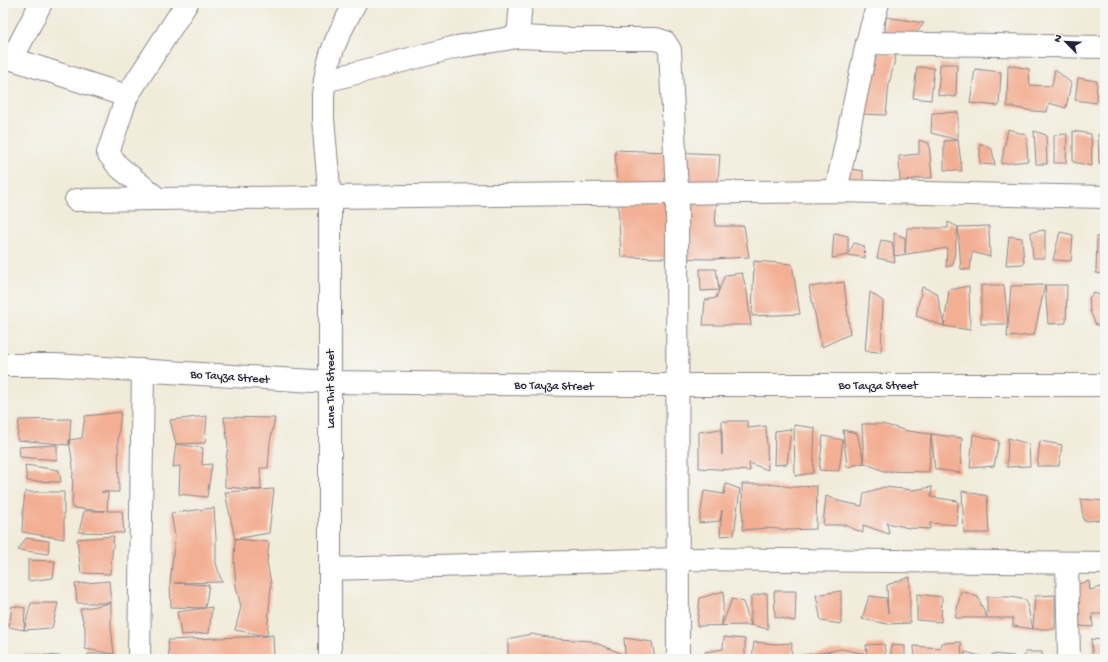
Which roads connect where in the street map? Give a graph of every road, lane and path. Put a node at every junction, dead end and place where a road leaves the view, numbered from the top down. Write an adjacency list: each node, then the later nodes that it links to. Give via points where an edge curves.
1 (40, 3): 9 (street)
2 (187, 3): 11 (street)
3 (355, 3): 10 (street, Lane Thit Street, via 332,48)
4 (521, 3): 6 (street)
5 (878, 3): 7 (street)
6 (518, 37): 10 (street, via 456,47); 13 (street, via 656,39 664,42 670,50)
7 (867, 43): 8 (street); 12 (street)
8 (1105, 47)
9 (7, 57): 11 (street)
10 (325, 81): 15 (street, Lane Thit Street, via 323,119)
11 (127, 96): 17 (street, via 108,153 118,166)
12 (836, 191): 13 (street); 14 (street)
13 (677, 193): 15 (street); 21 (street)
14 (1105, 197)
15 (330, 198): 17 (street); 20 (street, Lane Thit Street)
16 (76, 200): 17 (street)
17 (158, 200)
18 (3, 365): 19 (street, Bo Tayza Street)
19 (143, 370): 20 (street, Bo Tayza Street); 27 (street)
20 (330, 382): 21 (street, Bo Tayza Street); 26 (street, Lane Thit Street)
21 (677, 385): 22 (street, Bo Tayza Street); 23 (street)
22 (1105, 385)
23 (678, 559): 24 (street); 26 (street); 29 (street)
24 (1067, 563): 25 (street); 30 (street)
25 (1105, 563)
26 (330, 569): 28 (street, Lane Thit Street)
27 (139, 659)
28 (330, 659)
29 (678, 659)
30 (1069, 659)

